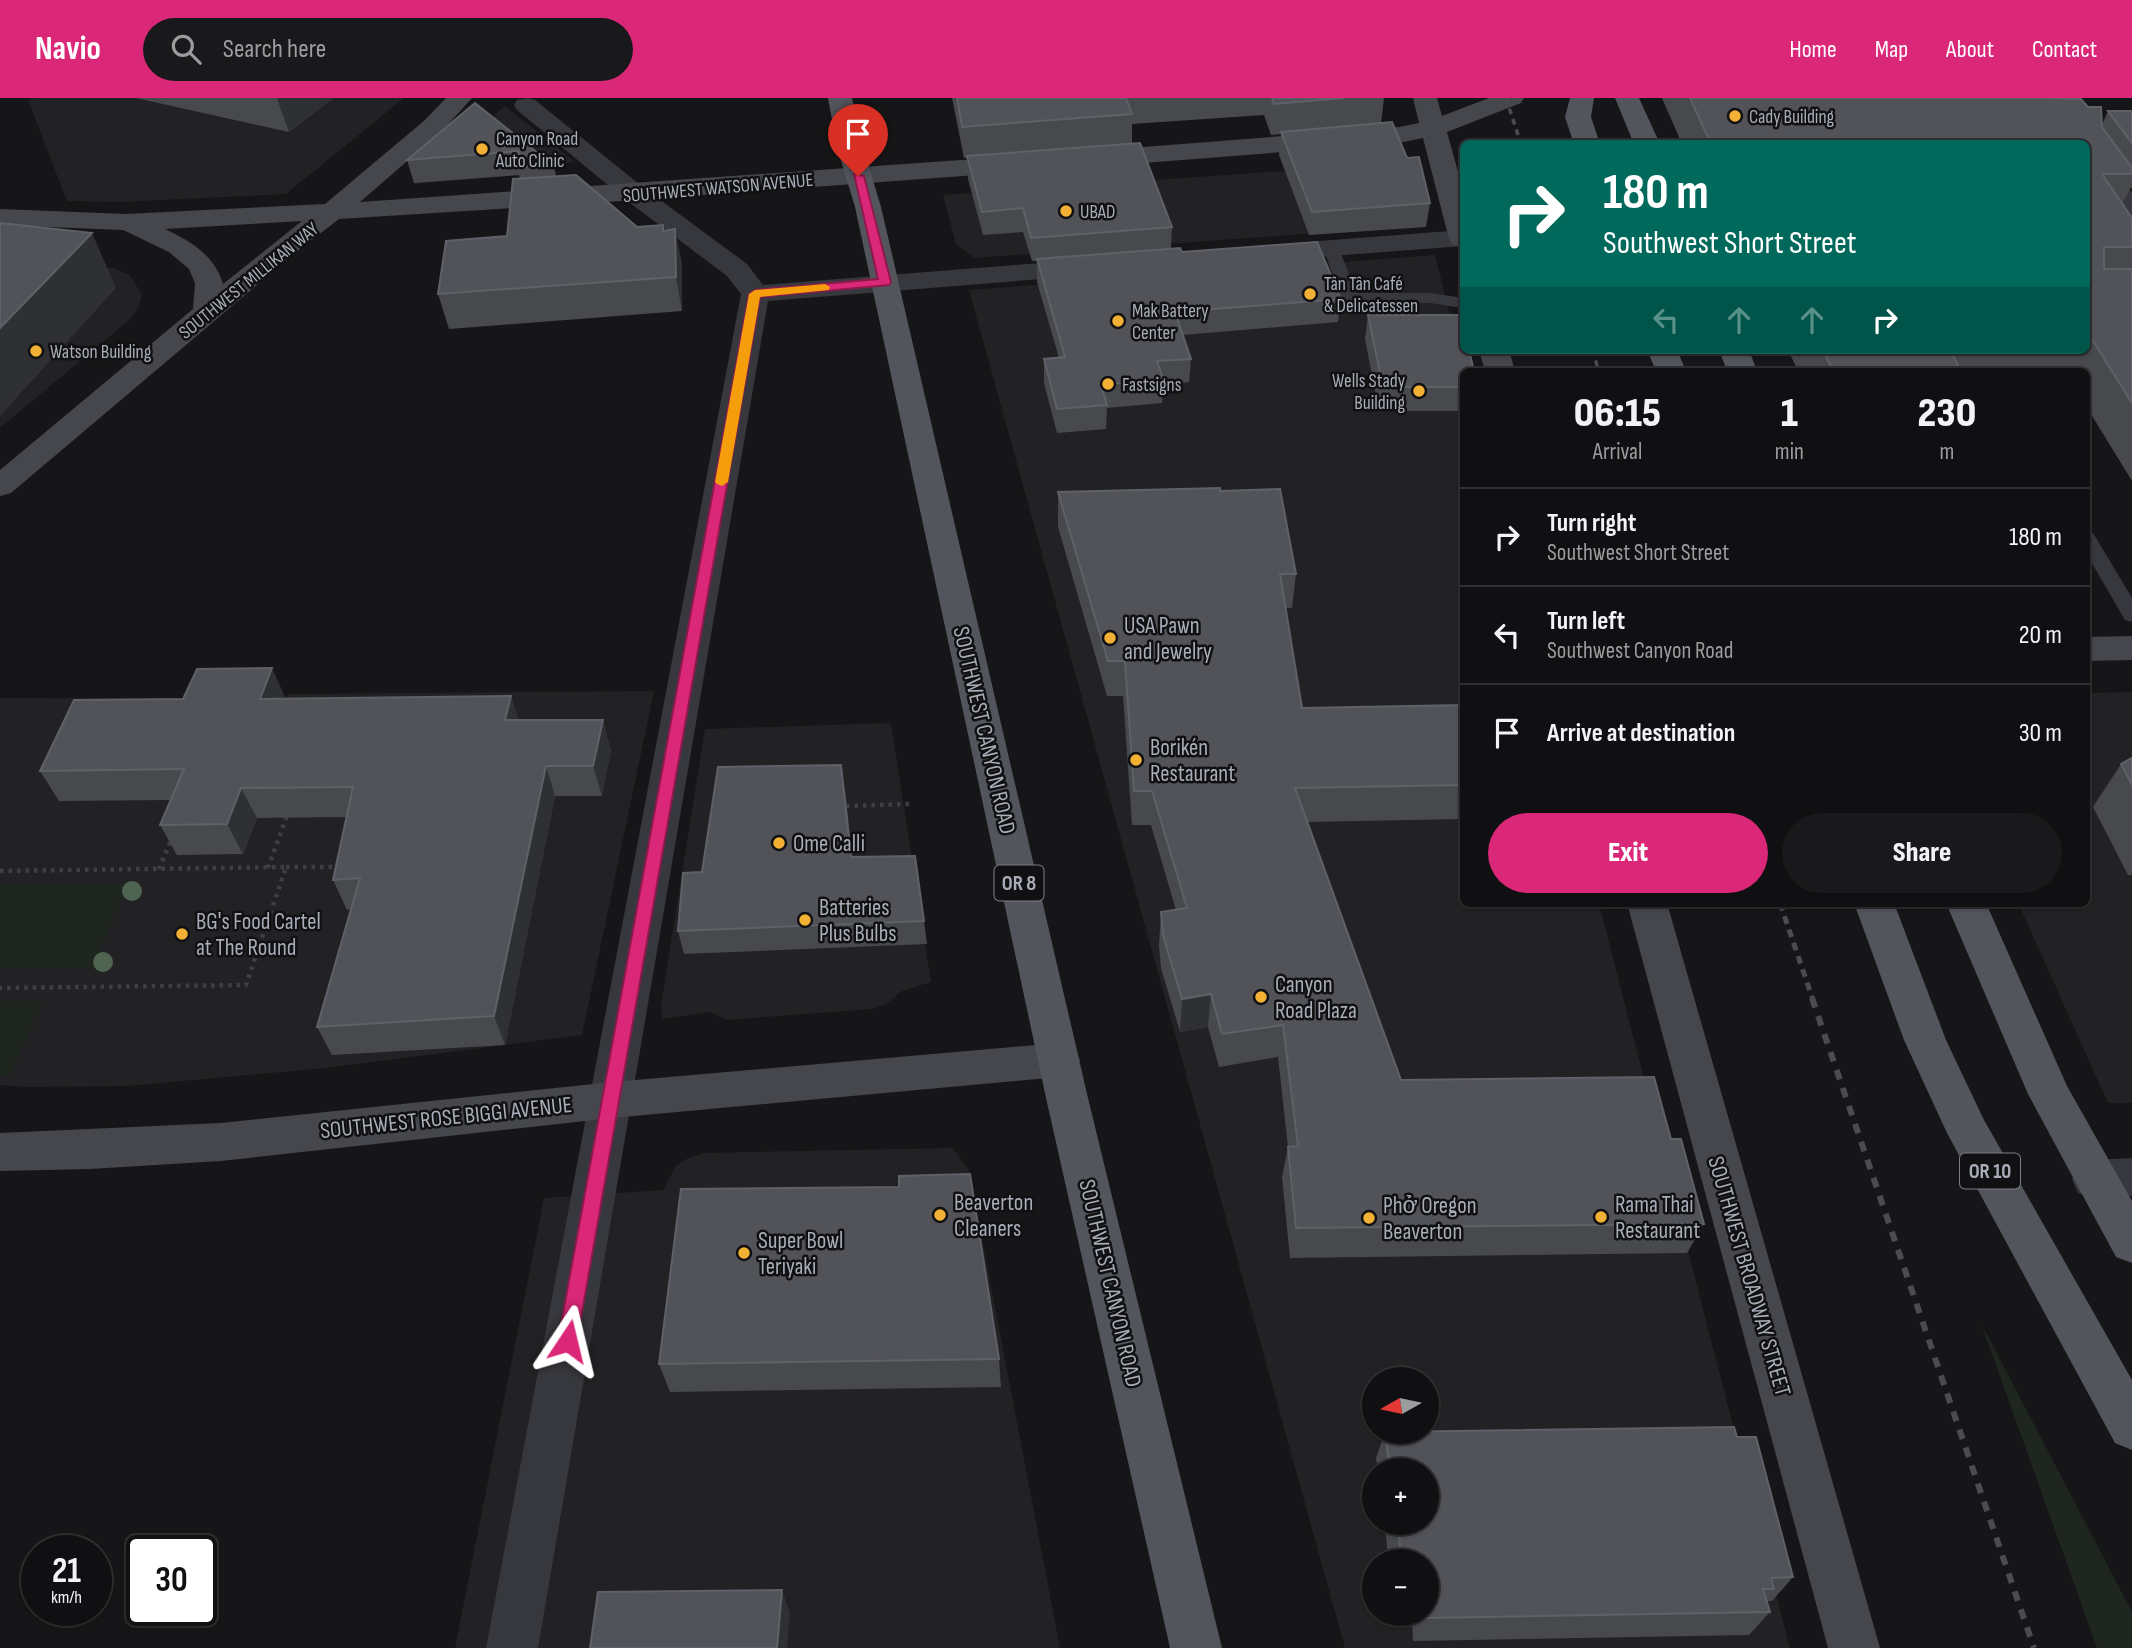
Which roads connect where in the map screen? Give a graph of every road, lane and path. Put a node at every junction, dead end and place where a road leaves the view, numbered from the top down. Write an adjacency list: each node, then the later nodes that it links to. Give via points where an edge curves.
1 (460, 98): 14 (street, SOUTHWEST MILLIKAN WAY)
2 (840, 98): 12 (main road, SOUTHWEST CANYON ROAD / OR 8)
3 (1425, 98): 8 (street)
4 (1512, 98): 8 (street, SOUTHWEST WATSON AVENUE)
5 (1582, 98): 9 (main road, via 1578,117)
6 (1627, 98): 10 (main road)
7 (526, 105): 13 (street)
8 (1433, 128): 12 (street, SOUTHWEST WATSON AVENUE, via 1368,138); 18 (street)
9 (1586, 140)
10 (1645, 140)
11 (2090, 157): 15 (street)
12 (858, 176): 13 (street, SOUTHWEST WATSON AVENUE); 23 (main road, SOUTHWEST CANYON ROAD / OR 8)
13 (635, 194): 14 (street, SOUTHWEST WATSON AVENUE); 24 (street, via 737,270)
14 (333, 211): 17 (street, SOUTHWEST WATSON AVENUE); 26 (street, SOUTHWEST MILLIKAN WAY)
15 (2132, 212)
16 (0, 217): 17 (street, SOUTHWEST WATSON AVENUE)
17 (128, 223): 26 (street, via 176,243 205,270)
18 (1460, 228)
19 (1460, 239): 20 (street)
20 (1331, 248): 21 (street); 25 (lane, via 1349,298)
21 (1241, 255)
22 (1112, 265): 23 (street)
23 (885, 282): 24 (street); 45 (main road, SOUTHWEST CANYON ROAD / OR 8)
24 (755, 294): 46 (street)
25 (1460, 303)
26 (207, 311): 27 (street, SOUTHWEST MILLIKAN WAY)
27 (0, 486)
28 (2090, 544): 29 (lane)
29 (2132, 615)
30 (2132, 648): 31 (street)
31 (2090, 649)
32 (912, 804): 33 (path)
33 (846, 806)
34 (289, 810): 38 (path)
35 (173, 834): 39 (path)
36 (286, 867): 37 (path); 38 (path); 44 (path, via 246,985)
37 (346, 867)
38 (268, 868): 39 (path)
39 (159, 869): 40 (path)
40 (0, 871)
41 (1648, 907): 53 (street, SOUTHWEST BROADWAY STREET)
42 (1876, 907): 50 (main road, OR 10, via 1926,1040 1969,1133)
43 (1968, 907): 48 (main road, via 2049,1094)
44 (0, 988)
45 (1059, 1060): 46 (street, SOUTHWEST ROSE BIGGI AVENUE); 52 (main road, SOUTHWEST CANYON ROAD / OR 8)
46 (612, 1100): 47 (street, SOUTHWEST ROSE BIGGI AVENUE, via 221,1142); 51 (street)
47 (0, 1152)
48 (2113, 1178): 49 (main road)
49 (2132, 1243)
50 (2132, 1427)
51 (512, 1648)
52 (1196, 1648)
53 (1854, 1648)

